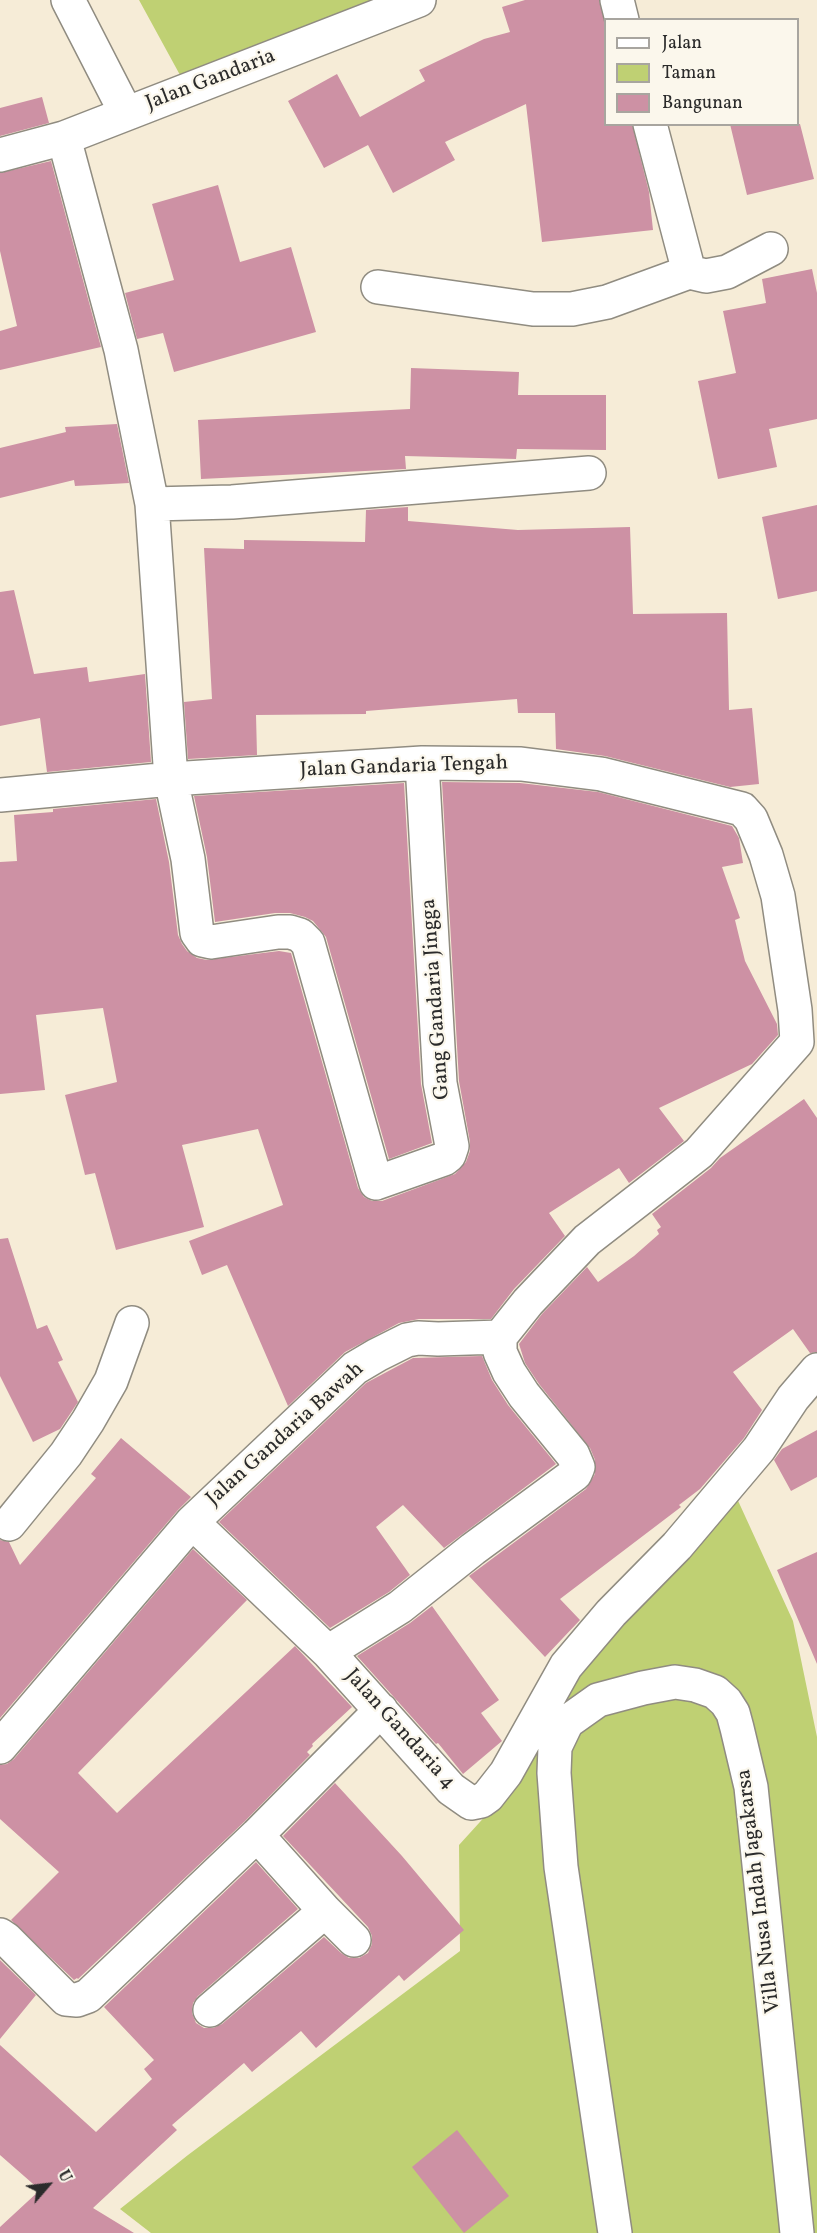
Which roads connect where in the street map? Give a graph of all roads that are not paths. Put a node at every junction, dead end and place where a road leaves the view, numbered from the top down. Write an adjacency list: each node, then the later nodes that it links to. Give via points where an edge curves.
1 (68, 0): 5 (street)
2 (419, 0): 5 (street, Jalan Gandaria)
3 (617, 0): 4 (street)
4 (622, 18)
5 (126, 113): 7 (street, Jalan Gandaria)
6 (651, 126): 10 (street)
7 (64, 138): 8 (street, Jalan Gandaria); 13 (street, via 121,350)
8 (0, 155)
9 (771, 249): 10 (street, via 727,272 706,276)
10 (689, 272): 11 (street, via 607,302 572,309 533,309)
11 (378, 287)
12 (589, 473): 13 (street, via 232,502)
13 (152, 504): 15 (street)
14 (422, 763): 15 (street, Jalan Gandaria Tengah); 15 (street, Gang Gandaria Jingga, via 440,1083 452,1146 444,1159 376,1183 308,943 290,932 211,942 200,937); 17 (street, Jalan Gandaria Tengah, via 521,764 601,774 742,809 751,819 766,855 778,896 795,1010)
15 (171, 778): 16 (street, Jalan Gandaria Tengah)
16 (0, 795)
17 (807, 1042): 19 (street, via 699,1153 587,1240)
18 (132, 1323): 21 (street, via 111,1381 88,1421 66,1454)
19 (500, 1337): 22 (street, Jalan Gandaria Bawah, via 418,1338 377,1354 355,1368); 23 (street, via 500,1352 509,1372 573,1455 578,1467 575,1474 400,1607)
20 (817, 1370): 24 (street, Jalan Gandaria 4, via 759,1449 677,1546 611,1612 566,1666 506,1773 485,1799 471,1803 451,1789)
21 (3, 1520)
22 (192, 1521): 23 (street, Jalan Gandaria 4); 25 (street)
23 (328, 1652): 24 (street, Jalan Gandaria 4)
24 (381, 1710): 26 (street)
25 (0, 1747)
26 (257, 1835): 27 (street); 28 (street, via 88,1996 77,2000 64,1998)
27 (324, 1911): 29 (street); 30 (street)
28 (0, 1935)
29 (354, 1940)
30 (210, 2010)
31 (615, 2233): 32 (street, Villa Nusa Indah Jagakarsa, via 561,1868 555,1747 567,1722 598,1700 675,1682 715,1692 726,1702 733,1713 751,1787)
32 (797, 2233)

